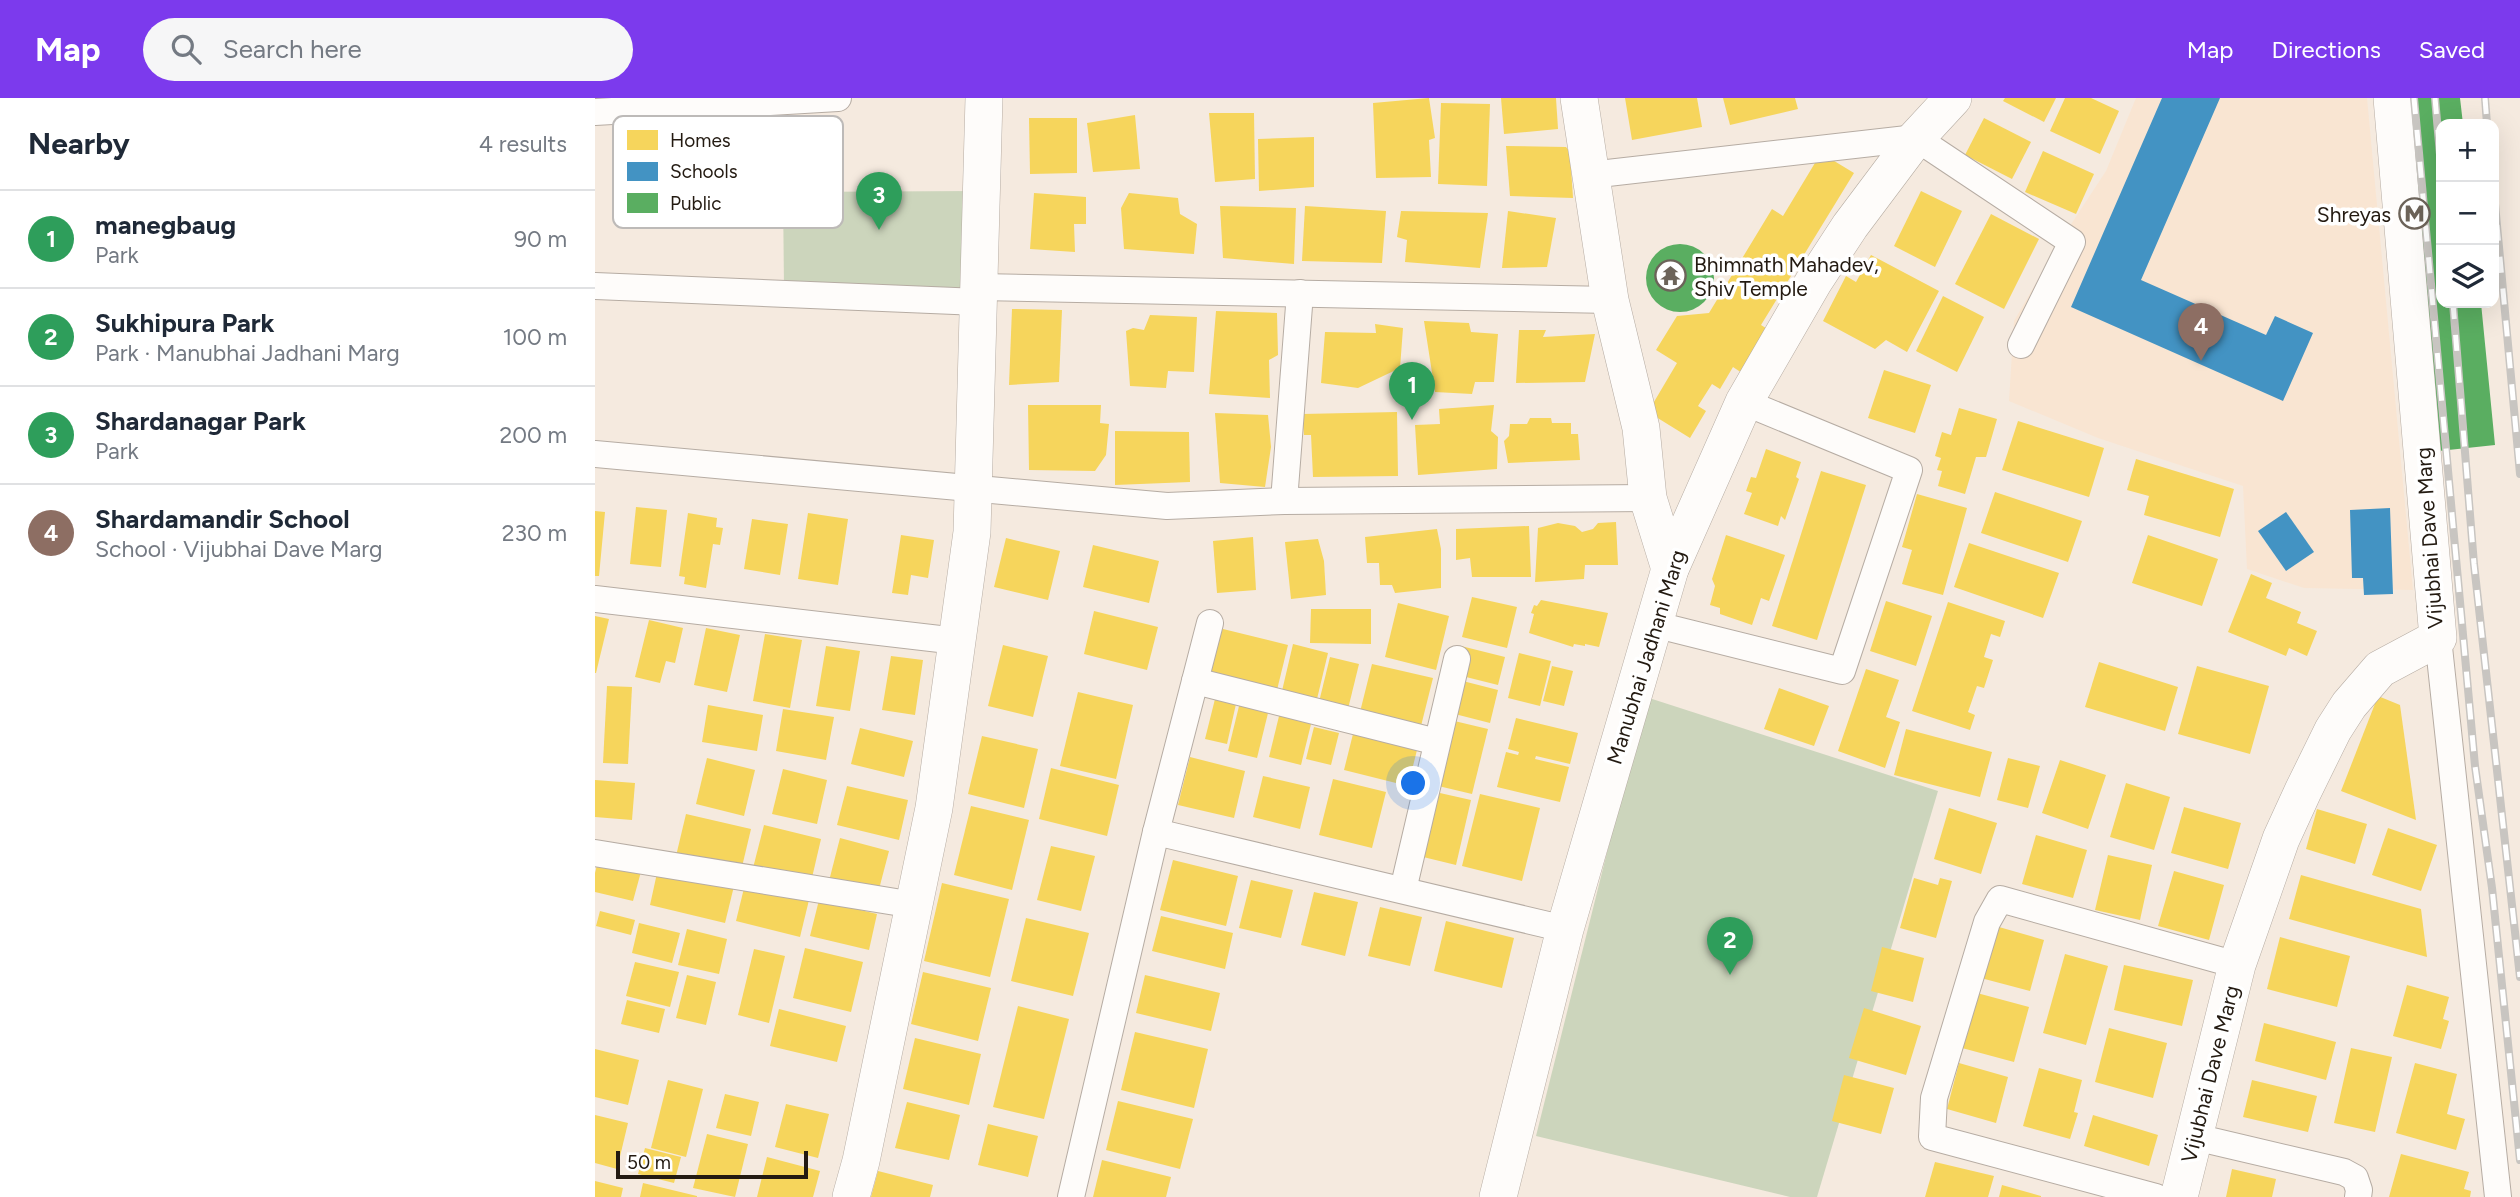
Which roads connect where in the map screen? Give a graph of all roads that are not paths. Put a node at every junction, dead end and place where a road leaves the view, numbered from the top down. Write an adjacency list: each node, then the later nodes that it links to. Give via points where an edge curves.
1 (838, 98): 6 (street)
2 (984, 98): 11 (street)
3 (1579, 98): 8 (street)
4 (2392, 98): 23 (street, Vijubhai Dave Marg)
5 (1949, 100): 7 (street, Manubhai Jadhani Marg)
6 (595, 113)
7 (1916, 138): 8 (street); 13 (street, via 2072,242); 14 (street, Manubhai Jadhani Marg, via 1814,281)
8 (1590, 175): 12 (street)
9 (595, 286): 11 (street)
10 (1300, 293): 11 (street); 12 (street); 18 (street)
11 (979, 295): 16 (street)
12 (1610, 300): 17 (street, via 1641,428)
13 (2021, 345)
14 (1744, 402): 19 (street, Manubhai Jadhani Marg); 22 (street, via 1909,470 1842,671)
15 (595, 454): 16 (street)
16 (973, 488): 18 (street, via 1167,506); 24 (street, via 972,532)
17 (1648, 498): 18 (street); 19 (street)
18 (1284, 501)
19 (1670, 569): 22 (street, Manubhai Jadhani Marg)
20 (595, 599): 24 (street)
21 (1210, 623): 26 (street)
22 (1653, 624): 32 (street, Manubhai Jadhani Marg)
23 (2438, 638): 33 (street, Vijubhai Dave Marg, via 2380,669 2333,730 2281,839); 41 (street)
24 (957, 640): 31 (street, via 934,808)
25 (1457, 659): 27 (street)
26 (1195, 681): 27 (street); 28 (street)
27 (1437, 742): 30 (street)
28 (1156, 832): 30 (street); 36 (street)
29 (595, 853): 31 (street)
30 (1403, 890): 32 (street)
31 (914, 905): 35 (street)
32 (1565, 929): 37 (street, Manubhai Jadhani Marg)
33 (2237, 965): 34 (street, Vijubhai Dave Marg); 38 (street, via 2000,899 1987,922 1934,1098 1932,1137)
34 (2195, 1137): 39 (street, Vijubhai Dave Marg); 40 (street, via 2344,1172 2355,1178)
35 (851, 1197)
36 (1071, 1197)
37 (1498, 1197)
38 (2156, 1197)
39 (2179, 1197)
40 (2358, 1197)
41 (2498, 1197)

